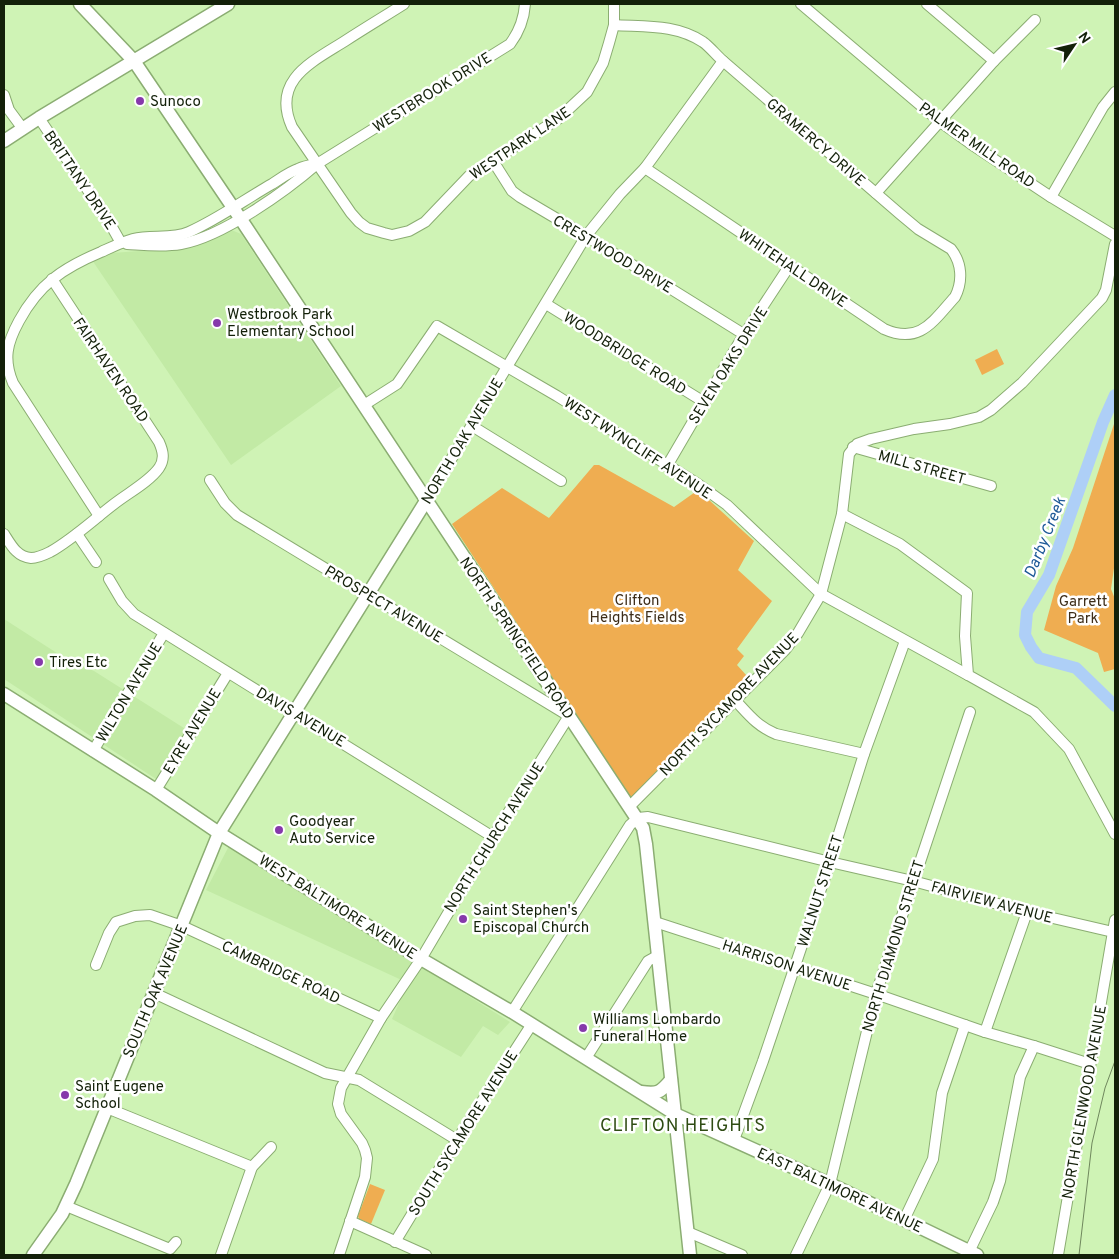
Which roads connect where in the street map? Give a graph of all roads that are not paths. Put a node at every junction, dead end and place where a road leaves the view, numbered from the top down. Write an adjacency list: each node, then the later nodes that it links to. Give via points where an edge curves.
1 (80, 4): 10 (main road, NORTH SPRINGFIELD ROAD)
2 (228, 4): 10 (main road)
3 (404, 4): 20 (street, via 308,64 290,84 286,105 289,122)
4 (525, 4): 20 (street, WESTBROOK DRIVE, via 522,24 510,44)
5 (614, 4): 9 (street, WESTPARK LANE)
6 (927, 4): 12 (street)
7 (805, 5): 16 (street, PALMER MILL ROAD)
8 (1035, 20): 12 (street)
9 (614, 25): 11 (street, GRAMERCY DRIVE, via 674,29 705,43); 19 (street, WESTPARK LANE, via 603,63 587,92 558,120)
10 (134, 61): 15 (main road); 24 (main road, NORTH SPRINGFIELD ROAD)
11 (723, 61): 21 (street, NORTH OAK AVENUE); 22 (street, GRAMERCY DRIVE)
12 (994, 61): 16 (street)
13 (1115, 92): 23 (street)
14 (4, 95): 17 (street, via 9,110)
15 (39, 118): 17 (main road); 28 (street, BRITTANY DRIVE)
16 (939, 121): 22 (street); 23 (street, PALMER MILL ROAD)
17 (23, 129): 18 (main road)
18 (4, 141)
19 (493, 161): 20 (street, WESTPARK LANE, via 469,176 425,222 409,231 392,235 376,232 359,222); 26 (street, CRESTWOOD DRIVE, via 512,191)
20 (317, 164): 24 (street, WESTBROOK DRIVE, via 298,169); 25 (street, WESTBROOK DRIVE)
21 (646, 168): 26 (street, NORTH OAK AVENUE); 30 (street, WHITEHALL DRIVE)
22 (876, 193): 33 (street, GRAMERCY DRIVE, via 954,254 960,269 960,283 955,297)
23 (1051, 197): 27 (street, PALMER MILL ROAD)
24 (233, 207): 25 (main road, NORTH SPRINGFIELD ROAD); 28 (street, WESTBROOK DRIVE, via 187,233 142,236)
25 (240, 218): 28 (street, WESTBROOK DRIVE, via 208,236 182,244); 37 (main road, NORTH SPRINGFIELD ROAD)
26 (586, 236): 32 (street, NORTH OAK AVENUE); 34 (street, CRESTWOOD DRIVE)
27 (1115, 236)
28 (121, 243): 31 (street, WESTBROOK DRIVE, via 64,269)
29 (1115, 244): 39 (street, via 1109,280 1102,298 1022,383 991,410 950,424 881,436)
30 (790, 265): 33 (street, WHITEHALL DRIVE, via 894,333 909,335 918,332); 34 (street, SEVEN OAKS DRIVE)
31 (52, 279): 46 (street, WESTBROOK DRIVE, via 28,304 14,330 7,350 7,366 13,382); 46 (street, FAIRHAVEN ROAD, via 163,451 159,468)
32 (546, 304): 35 (street, NORTH OAK AVENUE); 36 (street, WOODBRIDGE ROAD)
33 (942, 311)
34 (745, 335): 36 (street, SEVEN OAKS DRIVE)
35 (508, 366): 37 (street, WEST WYNCLIFF AVENUE, via 437,326 397,384); 38 (street, NORTH OAK AVENUE); 40 (street, WEST WYNCLIFF AVENUE)
36 (704, 402): 40 (street, SEVEN OAKS DRIVE)
37 (364, 404): 44 (main road, NORTH SPRINGFIELD ROAD)
38 (472, 426): 42 (street); 44 (street, NORTH OAK AVENUE)
39 (853, 447): 43 (street, MILL STREET); 45 (street, NORTH SYCAMORE AVENUE, via 849,454)
40 (667, 466): 52 (street, WEST WYNCLIFF AVENUE, via 727,505)
41 (210, 480): 51 (street, PROSPECT AVENUE, via 237,515)
42 (561, 481)
43 (991, 486)
44 (426, 501): 51 (main road, NORTH OAK AVENUE); 61 (main road, NORTH SPRINGFIELD ROAD)
45 (842, 514): 52 (street, NORTH SYCAMORE AVENUE); 56 (street, via 900,544 967,593 965,636)
46 (99, 516): 48 (street)
47 (4, 534): 48 (street, via 19,554 34,558)
48 (77, 534): 49 (street)
49 (96, 562)
50 (109, 579): 53 (street, DAVIS AVENUE, via 134,614)
51 (368, 594): 60 (main road, NORTH OAK AVENUE); 61 (street, PROSPECT AVENUE)
52 (821, 594): 54 (street, WEST WYNCLIFF AVENUE); 58 (street, NORTH SYCAMORE AVENUE, via 798,634)
53 (164, 634): 55 (street, DAVIS AVENUE); 62 (street, WILTON AVENUE)
54 (905, 641): 56 (street, WEST WYNCLIFF AVENUE); 63 (street, WALNUT STREET)
55 (228, 672): 60 (street, DAVIS AVENUE); 64 (street, EYRE AVENUE)
56 (968, 675): 68 (street, via 1034,712 1069,749)
57 (4, 694): 62 (main road, WEST BALTIMORE AVENUE)
58 (735, 700): 63 (street, via 757,724 776,734); 65 (street, NORTH SYCAMORE AVENUE)
59 (970, 712): 71 (street, NORTH DIAMOND STREET)
60 (294, 713): 67 (main road, NORTH OAK AVENUE); 69 (street, DAVIS AVENUE)
61 (569, 716): 65 (main road, NORTH SPRINGFIELD ROAD); 69 (street, NORTH CHURCH AVENUE)
62 (93, 751): 64 (main road, WEST BALTIMORE AVENUE)
63 (864, 754): 70 (street, WALNUT STREET)
64 (156, 790): 67 (main road, WEST BALTIMORE AVENUE)
65 (630, 806): 66 (main road, NORTH SPRINGFIELD ROAD)
66 (638, 818): 70 (street, FAIRVIEW AVENUE, via 648,817); 74 (main road, NORTH SPRINGFIELD ROAD, via 646,844); 83 (street, via 630,825)
67 (220, 833): 75 (main road, SOUTH OAK AVENUE); 78 (main road, WEST BALTIMORE AVENUE)
68 (1115, 834)
69 (493, 837): 78 (street, NORTH CHURCH AVENUE)
70 (830, 862): 71 (street, FAIRVIEW AVENUE); 80 (street, WALNUT STREET)
71 (913, 881): 72 (street, FAIRVIEW AVENUE); 82 (street, NORTH DIAMOND STREET)
72 (1027, 912): 76 (street, FAIRVIEW AVENUE); 87 (street)
73 (1115, 920): 76 (street, NORTH GLENWOOD AVENUE)
74 (654, 922): 77 (main road, NORTH SPRINGFIELD ROAD); 80 (street, HARRISON AVENUE)
75 (182, 926): 79 (street, CAMBRIDGE ROAD, via 150,915 116,922); 81 (main road, SOUTH OAK AVENUE); 84 (street, CAMBRIDGE ROAD)
76 (1113, 932): 90 (street, NORTH GLENWOOD AVENUE)
77 (657, 956): 89 (street, via 648,961); 92 (main road, NORTH SPRINGFIELD ROAD)
78 (421, 959): 83 (main road, WEST BALTIMORE AVENUE); 84 (street, NORTH CHURCH AVENUE)
79 (96, 965)
80 (794, 967): 82 (street, HARRISON AVENUE); 97 (street, WALNUT STREET)
81 (154, 993): 91 (street, via 325,1073); 94 (main road, SOUTH OAK AVENUE)
82 (876, 994): 86 (street, HARRISON AVENUE); 100 (street, NORTH DIAMOND STREET)
83 (512, 1012): 85 (main road, WEST BALTIMORE AVENUE)
84 (381, 1018): 91 (street, NORTH CHURCH AVENUE)
85 (532, 1024): 89 (main road, WEST BALTIMORE AVENUE); 96 (street, SOUTH SYCAMORE AVENUE)
86 (965, 1025): 87 (street, HARRISON AVENUE); 102 (street, via 942,1093 934,1159)
87 (985, 1032): 88 (street, HARRISON AVENUE)
88 (1034, 1046): 90 (street, HARRISON AVENUE); 107 (street, via 1018,1085 1000,1181)
89 (586, 1058): 93 (main road, WEST BALTIMORE AVENUE)
90 (1090, 1064): 115 (street, NORTH GLENWOOD AVENUE)
91 (346, 1078): 96 (street, via 360,1080); 103 (street, NORTH CHURCH AVENUE, via 338,1098 339,1109 362,1142 367,1158 365,1177)
92 (671, 1080): 93 (main road, via 656,1093); 95 (main road, NORTH SPRINGFIELD ROAD)
93 (639, 1092): 95 (main road, WEST BALTIMORE AVENUE)
94 (107, 1108): 99 (street); 101 (main road, SOUTH OAK AVENUE)
95 (675, 1114): 97 (main road, EAST BALTIMORE AVENUE); 104 (main road, NORTH SPRINGFIELD ROAD)
96 (457, 1140): 106 (street, SOUTH SYCAMORE AVENUE)
97 (734, 1140): 100 (main road, EAST BALTIMORE AVENUE)
98 (271, 1147): 99 (street)
99 (252, 1167): 109 (street)
100 (830, 1184): 102 (main road, EAST BALTIMORE AVENUE); 114 (street, NORTH DIAMOND STREET)
101 (66, 1206): 105 (street, via 170,1249); 108 (main road, SOUTH OAK AVENUE)
102 (904, 1220): 107 (main road, EAST BALTIMORE AVENUE)
103 (350, 1221): 106 (street); 110 (street, NORTH CHURCH AVENUE)
104 (688, 1232): 112 (main road, NORTH SPRINGFIELD ROAD); 113 (street)
105 (176, 1242)
106 (396, 1242): 111 (street)
107 (973, 1254)
108 (33, 1255)
109 (222, 1255)
110 (339, 1255)
111 (426, 1255)
112 (690, 1255)
113 (742, 1255)
114 (796, 1255)
115 (1058, 1255)

